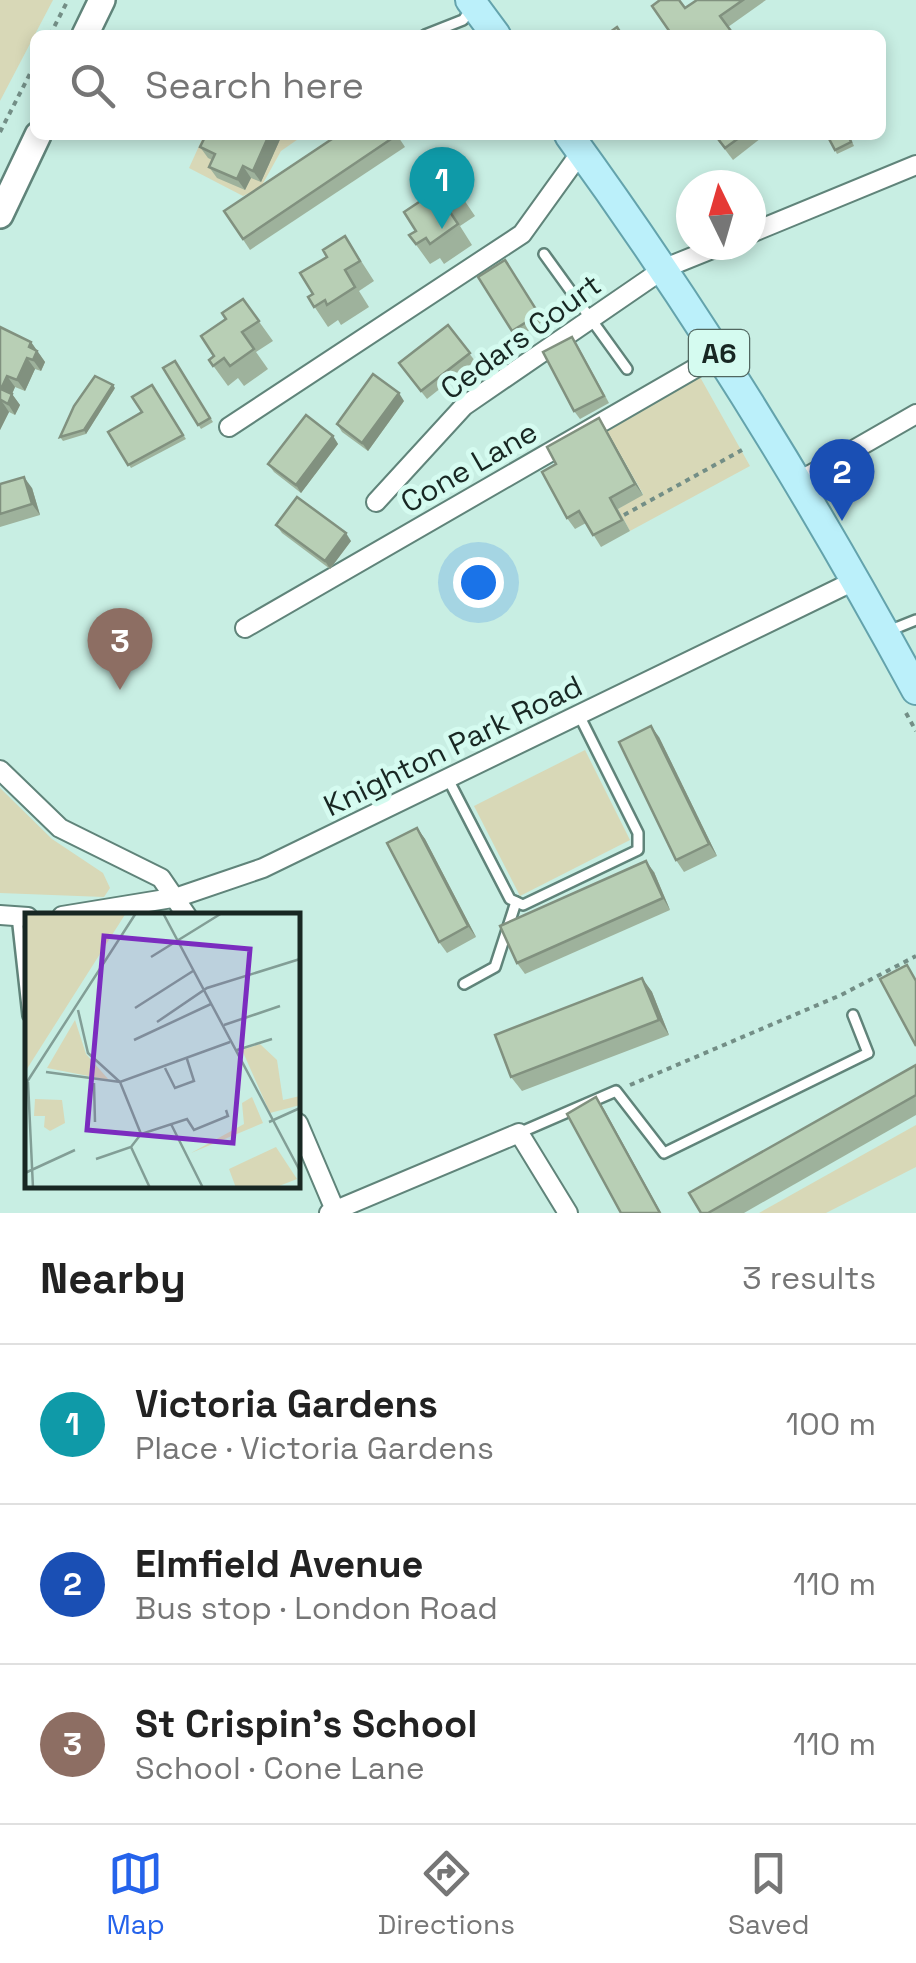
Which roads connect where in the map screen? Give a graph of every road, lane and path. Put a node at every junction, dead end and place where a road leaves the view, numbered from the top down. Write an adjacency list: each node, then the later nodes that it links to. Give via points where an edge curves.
1 (68, 0): 4 (path)
2 (102, 0): 5 (main road)
3 (476, 2): 6 (lane, via 463,20); 7 (main road)
4 (53, 30)
5 (88, 30)
6 (438, 30)
7 (493, 30)
8 (30, 74): 9 (path)
9 (0, 132)
10 (36, 140): 13 (main road)
11 (575, 144): 17 (main road, A6); 22 (street, via 522,234)
12 (916, 165): 14 (street)
13 (0, 216)
14 (766, 227)
15 (544, 254): 18 (lane)
16 (685, 260): 17 (street, Cedars Court)
17 (666, 268): 18 (street, Cedars Court); 19 (main road, A6)
18 (591, 319): 20 (lane); 25 (street, Cedars Court, via 464,406)
19 (720, 354): 24 (main road, A6); 29 (street, Cone Lane)
20 (626, 369)
21 (916, 414): 24 (street)
22 (228, 426)
23 (742, 450): 26 (path, via 623,516)
24 (796, 484): 27 (main road, A6)
25 (376, 502)
26 (620, 508)
27 (854, 581): 30 (main road, A6); 32 (street, Knighton Park Road)
28 (916, 620): 30 (lane)
29 (244, 628)
30 (885, 633): 31 (main road, A6)
31 (916, 690)
32 (580, 715): 34 (street, Knighton Park Road); 36 (lane, via 638,833 638,850 523,905)
33 (0, 770): 35 (street, via 60,828 161,878)
34 (449, 781): 35 (street, Knighton Park Road, via 263,868); 36 (lane)
35 (178, 897): 37 (street, Knighton Park Road); 38 (street)
36 (516, 902): 41 (lane, via 496,968)
37 (80, 913)
38 (186, 913)
39 (15, 916): 42 (lane)
40 (916, 956): 44 (path, via 842,995)
41 (464, 984)
42 (25, 993)
43 (852, 1015): 44 (lane, via 868,1052 664,1153)
44 (616, 1091): 46 (lane)
45 (300, 1128): 47 (street)
46 (519, 1132): 47 (street); 48 (street)
47 (332, 1211)
48 (568, 1213)

